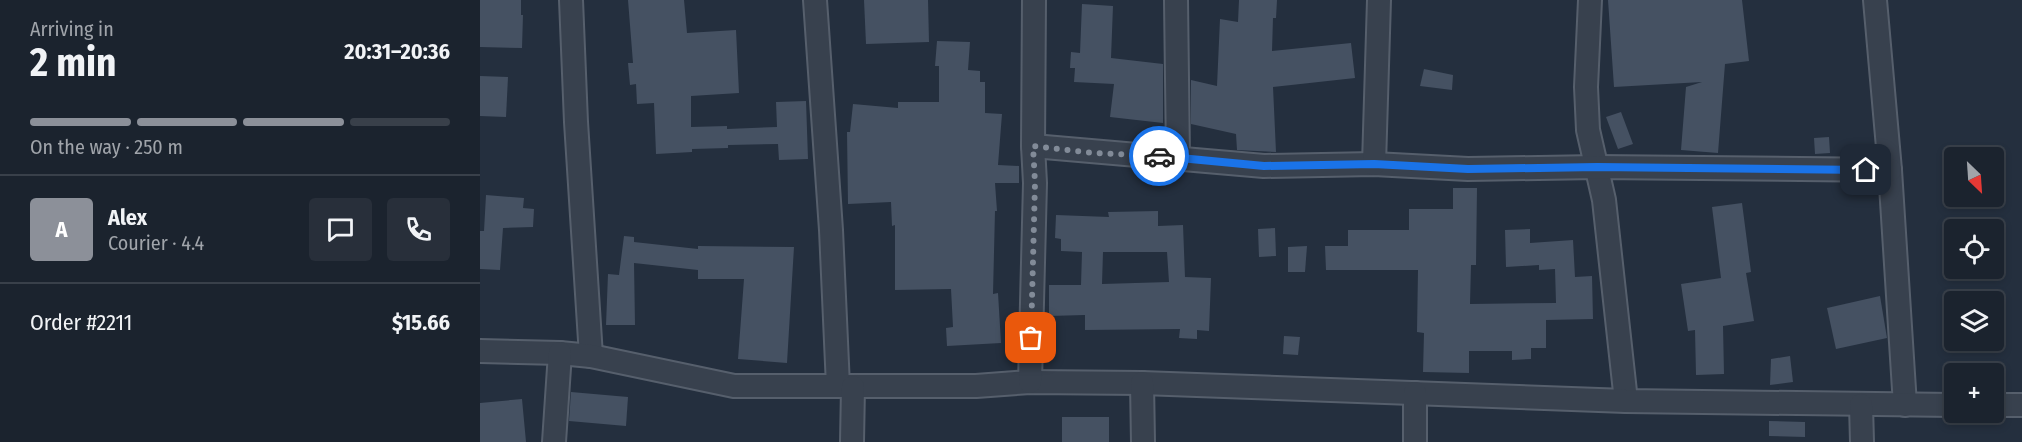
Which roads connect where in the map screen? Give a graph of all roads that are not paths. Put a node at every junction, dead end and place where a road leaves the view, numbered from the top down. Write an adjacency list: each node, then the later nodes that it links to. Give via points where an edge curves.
1 (571, 0): 15 (street)
2 (815, 0): 18 (street)
3 (1034, 0): 8 (street)
4 (1176, 0): 9 (street)
5 (1379, 0): 10 (street)
6 (1590, 0): 11 (street, via 1586,87 1588,130)
7 (1875, 0): 12 (street)
8 (1033, 146): 9 (street); 16 (street)
9 (1178, 157): 10 (street, via 1264,166)
10 (1374, 164): 11 (street, via 1468,169)
11 (1597, 167): 12 (street); 20 (street, via 1609,237)
12 (1890, 170): 22 (street)
13 (480, 351): 14 (street)
14 (560, 353): 15 (street); 26 (street)
15 (591, 356): 18 (street, via 734,386)
16 (1030, 382): 17 (street); 18 (street)
17 (1142, 383): 19 (street); 28 (street)
18 (845, 387): 27 (street)
19 (1415, 393): 20 (street); 29 (street)
20 (1626, 401): 21 (street)
21 (1861, 405): 22 (street); 30 (street)
22 (1905, 405): 23 (street)
23 (1944, 405)
24 (2004, 405): 25 (street)
25 (2022, 405)
26 (554, 442)
27 (852, 442)
28 (1143, 442)
29 (1414, 442)
30 (1862, 442)

